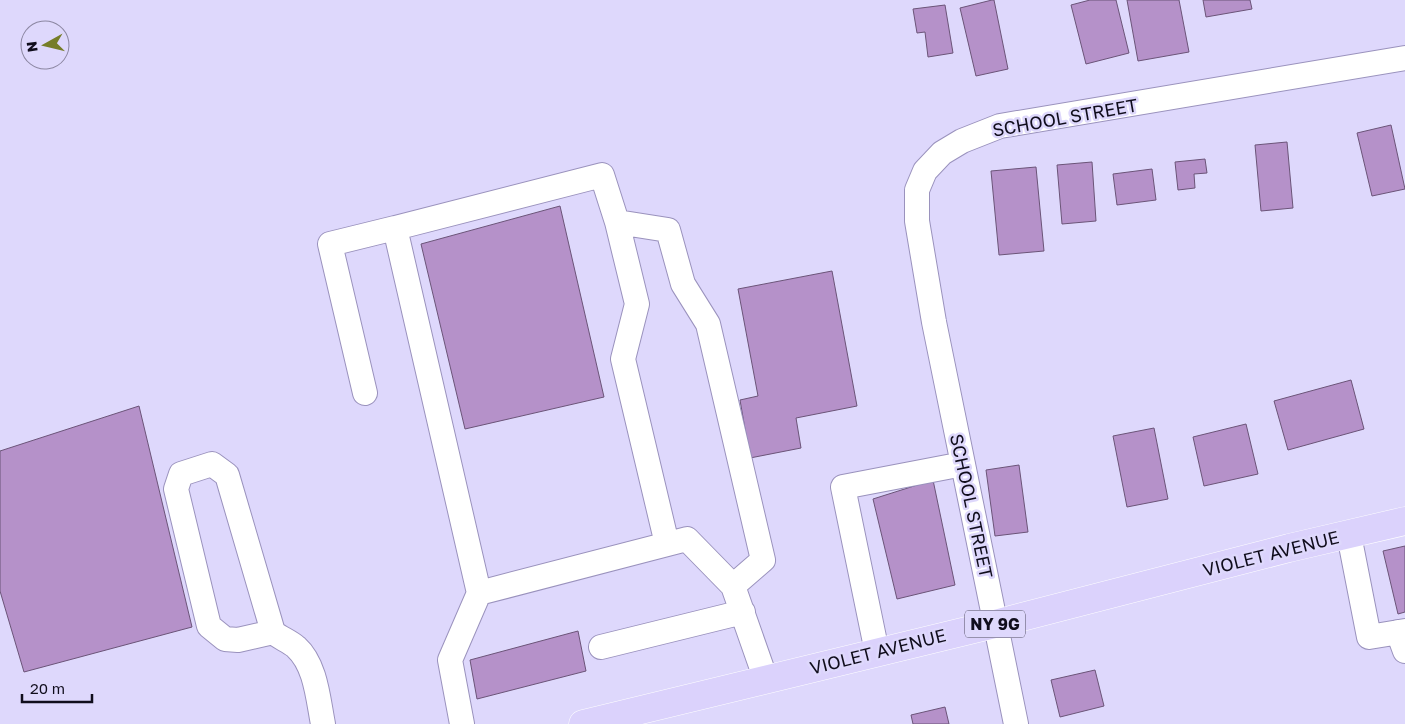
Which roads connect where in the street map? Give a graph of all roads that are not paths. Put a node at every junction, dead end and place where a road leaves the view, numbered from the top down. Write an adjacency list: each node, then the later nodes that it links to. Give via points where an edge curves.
1 (1405, 58): 5 (street, SCHOOL STREET, via 1000,126 942,153 925,172 917,190 917,221)
2 (617, 222): 3 (street, via 602,175); 8 (street, via 637,304 623,359); 9 (street, via 668,230 683,284 708,324 763,560)
3 (395, 228): 4 (street, via 330,244); 10 (street)
4 (365, 393)
5 (963, 464): 12 (street, SCHOOL STREET); 16 (street, via 843,486)
6 (1405, 521): 7 (main road, VIOLET AVENUE / NY 9G)
7 (1349, 535): 12 (main road, VIOLET AVENUE / NY 9G); 14 (street, via 1369,637)
8 (667, 544): 9 (street, via 688,539); 10 (street)
9 (733, 586): 11 (street)
10 (479, 593): 20 (street, via 450,660)
11 (743, 612): 15 (street); 17 (street)
12 (995, 624): 16 (main road, VIOLET AVENUE / NY 9G); 21 (street, SCHOOL STREET)
13 (273, 632): 13 (street, via 227,475 212,464 181,474 176,489 209,626 226,638 238,640); 19 (street, via 296,647 308,663)
14 (1403, 638)
15 (601, 647)
16 (877, 652): 17 (main road, VIOLET AVENUE / NY 9G)
17 (766, 680): 18 (main road, VIOLET AVENUE / NY 9G)
18 (589, 723)
19 (323, 724)
20 (462, 724)
21 (1016, 724)

